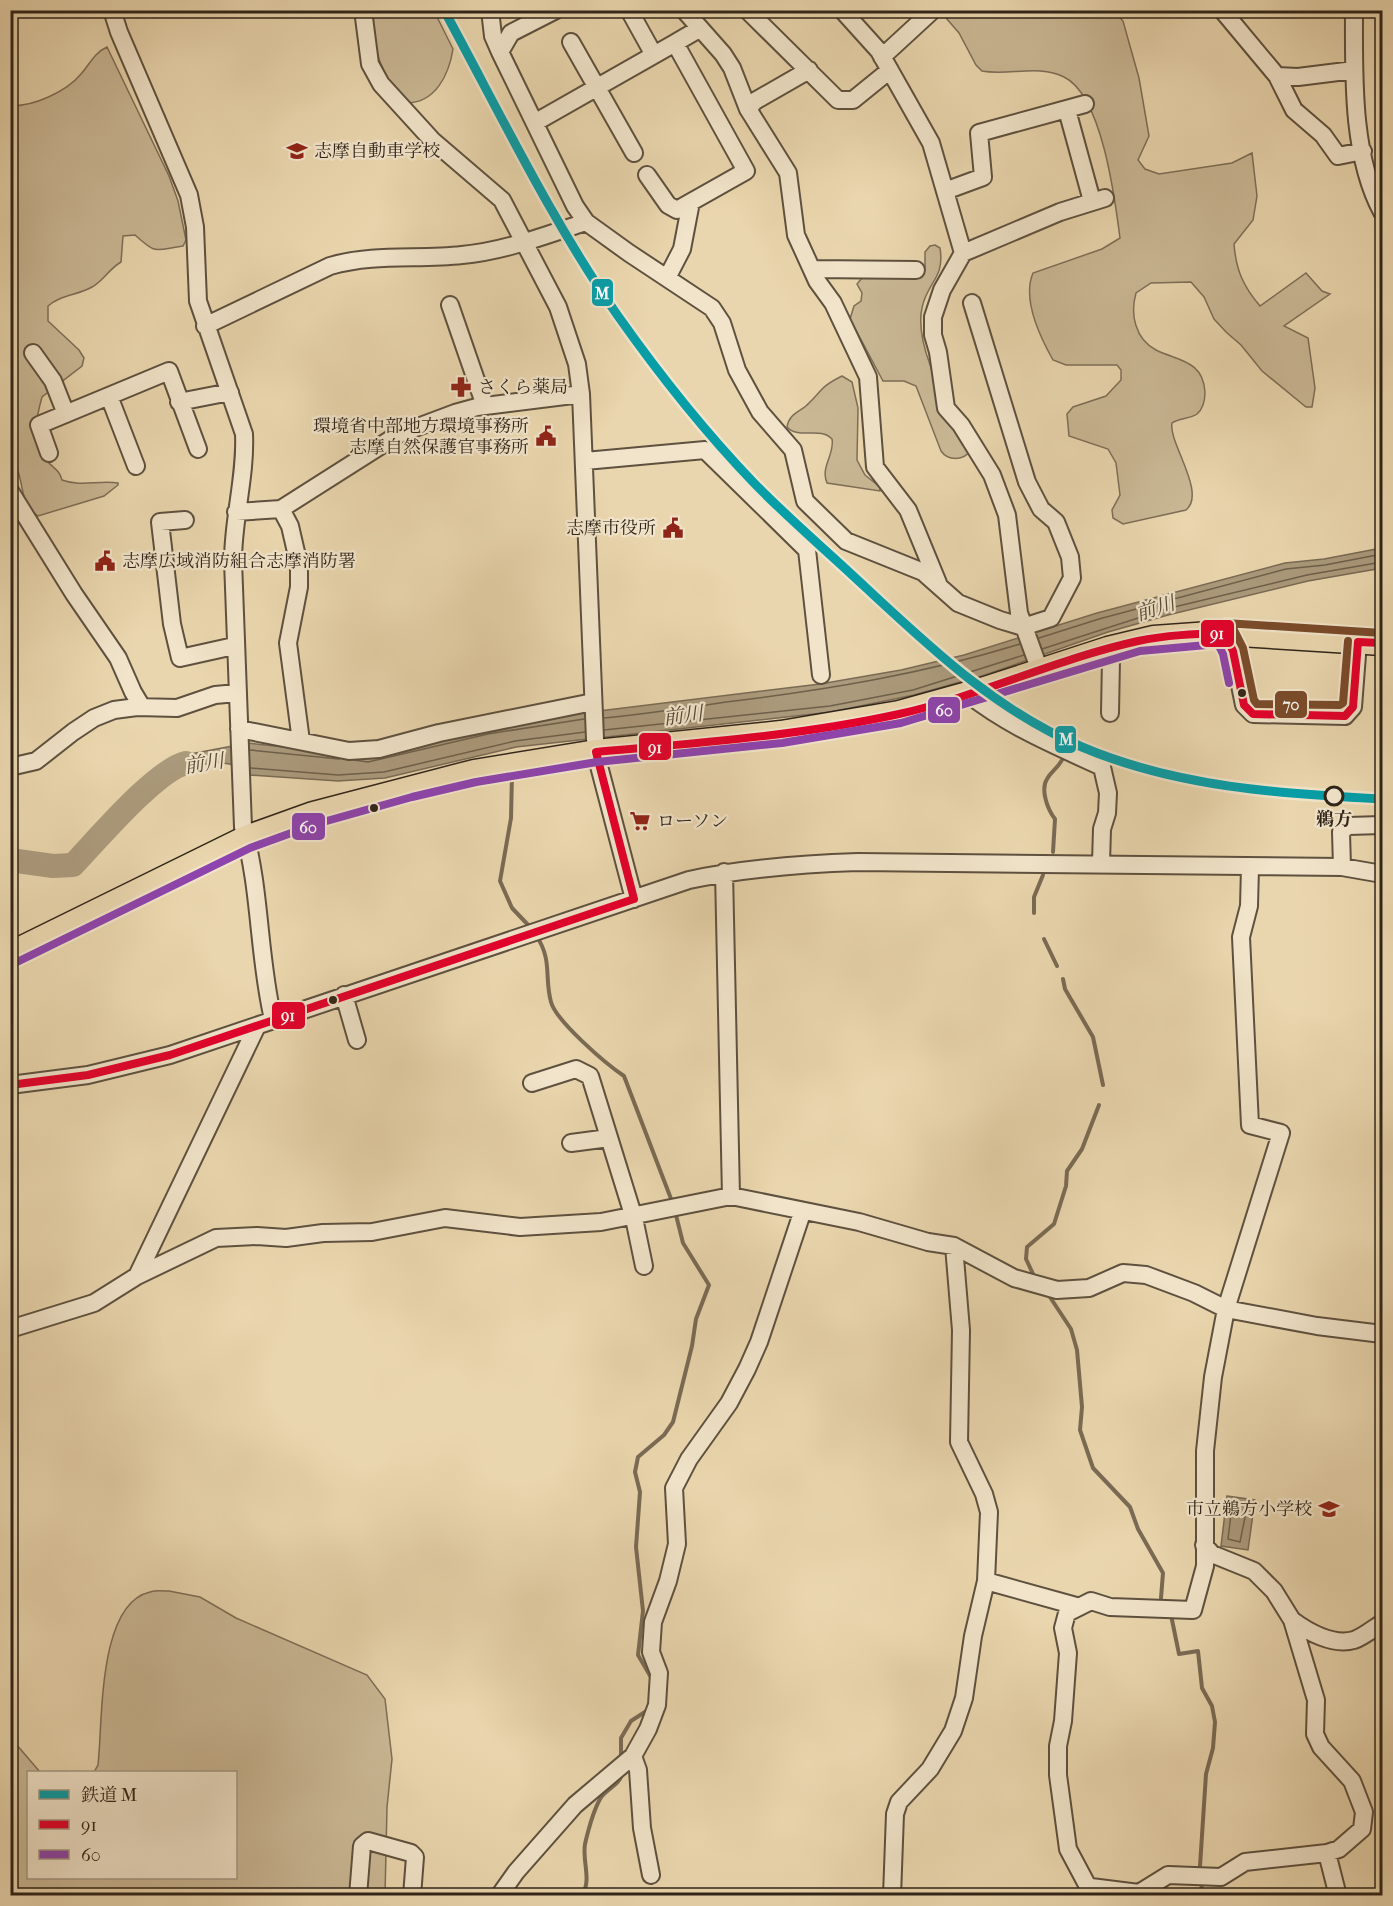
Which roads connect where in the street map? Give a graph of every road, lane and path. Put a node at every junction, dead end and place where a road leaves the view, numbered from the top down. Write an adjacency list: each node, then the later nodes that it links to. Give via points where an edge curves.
1 (112, 10): 40 (street, via 189,195 195,227 198,301)
2 (363, 10): 33 (street, via 370,64 381,84 432,140 488,184)
3 (490, 10): 15 (street, via 493,36)
4 (556, 10): 15 (street, via 512,33)
5 (629, 10): 16 (street)
6 (684, 10): 12 (street)
7 (747, 10): 18 (street)
8 (842, 10): 17 (street)
9 (933, 10): 17 (street)
10 (1222, 10): 20 (street)
11 (1354, 10): 19 (street)
12 (699, 29): 14 (street); 23 (street, via 732,68)
13 (571, 42): 21 (street)
14 (675, 43): 16 (street); 30 (street, via 746,171)
15 (500, 52): 25 (street)
16 (654, 55): 21 (street)
17 (886, 63): 18 (street, via 853,100 838,100); 29 (street, via 931,144)
18 (809, 70): 23 (street)
19 (1354, 70): 20 (street); 26 (street)
20 (1276, 76): 26 (street, via 1294,110 1323,135 1338,156)
21 (596, 89): 25 (street); 27 (street)
22 (1085, 104): 24 (street)
23 (748, 109): 35 (street, via 788,173 796,235)
24 (1067, 110): 29 (street, via 979,134 983,177); 34 (street, via 1099,200)
25 (536, 122): 32 (street, via 562,181)
26 (1363, 151): 31 (street)
27 (634, 153)
28 (647, 175): 30 (street, via 668,206 676,210)
29 (945, 191): 34 (street)
30 (691, 202): 37 (street, via 682,249)
31 (1383, 212)
32 (586, 222): 33 (street); 37 (street)
33 (526, 242): 40 (street, via 461,255 350,260); 43 (street, via 570,339)
34 (963, 253): 57 (street, via 942,290 933,317 933,335 946,408 992,475 1007,515 1018,613)
35 (813, 269): 36 (street); 56 (street, via 868,377 875,467 908,510)
36 (916, 270)
37 (667, 278): 56 (street, via 717,314 737,370 760,412 793,450 800,490 819,517 846,541 909,565)
38 (972, 303): 57 (street, via 1027,482 1041,509 1056,522 1070,557 1072,578 1051,618)
39 (450, 305): 46 (street)
40 (205, 326): 42 (street)
41 (33, 353): 47 (street, via 53,381)
42 (230, 392): 45 (street); 54 (street, via 239,414 245,450)
43 (581, 394): 46 (street); 50 (street)
44 (109, 396): 45 (street, via 169,371); 47 (street); 51 (street)
45 (179, 402): 48 (street)
46 (486, 406): 53 (street, via 399,434)
47 (66, 414): 49 (street, via 39,424)
48 (198, 449)
49 (49, 453)
50 (585, 461): 64 (street, via 705,450 807,550); 67 (street)
51 (136, 466)
52 (10, 491): 68 (street, via 118,658)
53 (281, 509): 54 (street); 71 (street, via 290,526 298,565 288,643)
54 (236, 512): 61 (street)
55 (185, 520): 61 (street, via 160,522 171,624 180,658)
56 (938, 583): 57 (street, via 958,603)
57 (1024, 629): 63 (street)
58 (1224, 633): 59 (highway); 59 (street, via 1233,651 1244,705 1253,714 1346,716 1353,707); 62 (highway, via 1154,638)
59 (1358, 642): 60 (highway)
60 (1383, 643)
61 (234, 646): 65 (street)
62 (1108, 649): 63 (highway); 69 (street)
63 (1037, 665): 66 (highway)
64 (821, 675)
65 (237, 693): 68 (street, via 215,695 177,708); 70 (street)
66 (968, 694): 72 (highway, via 899,713 813,728 694,743); 76 (street, via 989,711 1031,734 1102,767 1109,787)
67 (593, 705): 71 (street, via 439,733 379,749 350,751); 72 (street)
68 (142, 707): 73 (street, via 114,710 94,718 36,761)
69 (1110, 713)
70 (240, 733): 71 (street); 75 (street)
71 (301, 741)
72 (596, 746): 75 (highway, via 409,787); 81 (street)
73 (10, 767)
74 (1383, 825): 78 (street, via 1348,826 1341,832)
75 (246, 838): 82 (highway); 84 (street)
76 (1101, 863): 77 (street); 79 (street, via 858,862)
77 (1250, 867): 78 (street); 97 (street, via 1249,906 1241,937 1250,1125 1281,1133)
78 (1342, 867): 80 (street)
79 (724, 872): 81 (street); 91 (street)
80 (1383, 873)
81 (634, 899): 83 (street)
82 (10, 954)
83 (344, 995): 84 (street); 86 (street)
84 (273, 1019): 85 (street)
85 (257, 1026): 88 (street, via 170,1056 88,1075); 96 (street)
86 (357, 1040)
87 (532, 1083): 89 (street, via 576,1069 584,1071 590,1076)
88 (10, 1085)
89 (609, 1138): 90 (street); 93 (street)
90 (571, 1143)
91 (732, 1196): 92 (street); 93 (street)
92 (802, 1213): 94 (street, via 859,1222); 105 (street, via 747,1369 729,1403 688,1459 674,1488 677,1544 653,1622 651,1652 659,1673 657,1706)
93 (633, 1218): 95 (street); 96 (street, via 520,1227 445,1218 372,1232 216,1238)
94 (954, 1246): 97 (street, via 1014,1278 1057,1290 1089,1288 1123,1273 1161,1280); 101 (street, via 961,1330 959,1442 989,1512)
95 (644, 1266)
96 (136, 1276): 98 (street, via 94,1303)
97 (1226, 1309): 99 (street); 100 (street, via 1205,1451)
98 (10, 1329)
99 (1383, 1335)
100 (1204, 1545): 102 (street, via 1206,1566 1193,1610 1110,1607 1091,1601); 103 (street, via 1212,1554 1254,1571 1274,1591)
101 (986, 1581): 102 (street); 112 (street, via 967,1683 953,1731 930,1768 899,1802)
102 (1076, 1606): 108 (street, via 1067,1613 1063,1628 1068,1653 1058,1775 1068,1849)
103 (1292, 1620): 104 (street, via 1317,1636 1343,1641 1354,1640); 106 (street, via 1316,1700 1316,1734 1321,1747 1352,1781 1364,1812 1362,1829 1339,1849)
104 (1383, 1623)
105 (633, 1756): 107 (street); 111 (street, via 575,1805)
106 (1326, 1853): 108 (street, via 1245,1862 1221,1877 1168,1875 1139,1893); 113 (street)
107 (651, 1875)
108 (1092, 1892)
109 (358, 1896): 110 (street, via 362,1846 368,1841 415,1857)
110 (412, 1896)
111 (499, 1896)
112 (892, 1896)
113 (1338, 1896)

